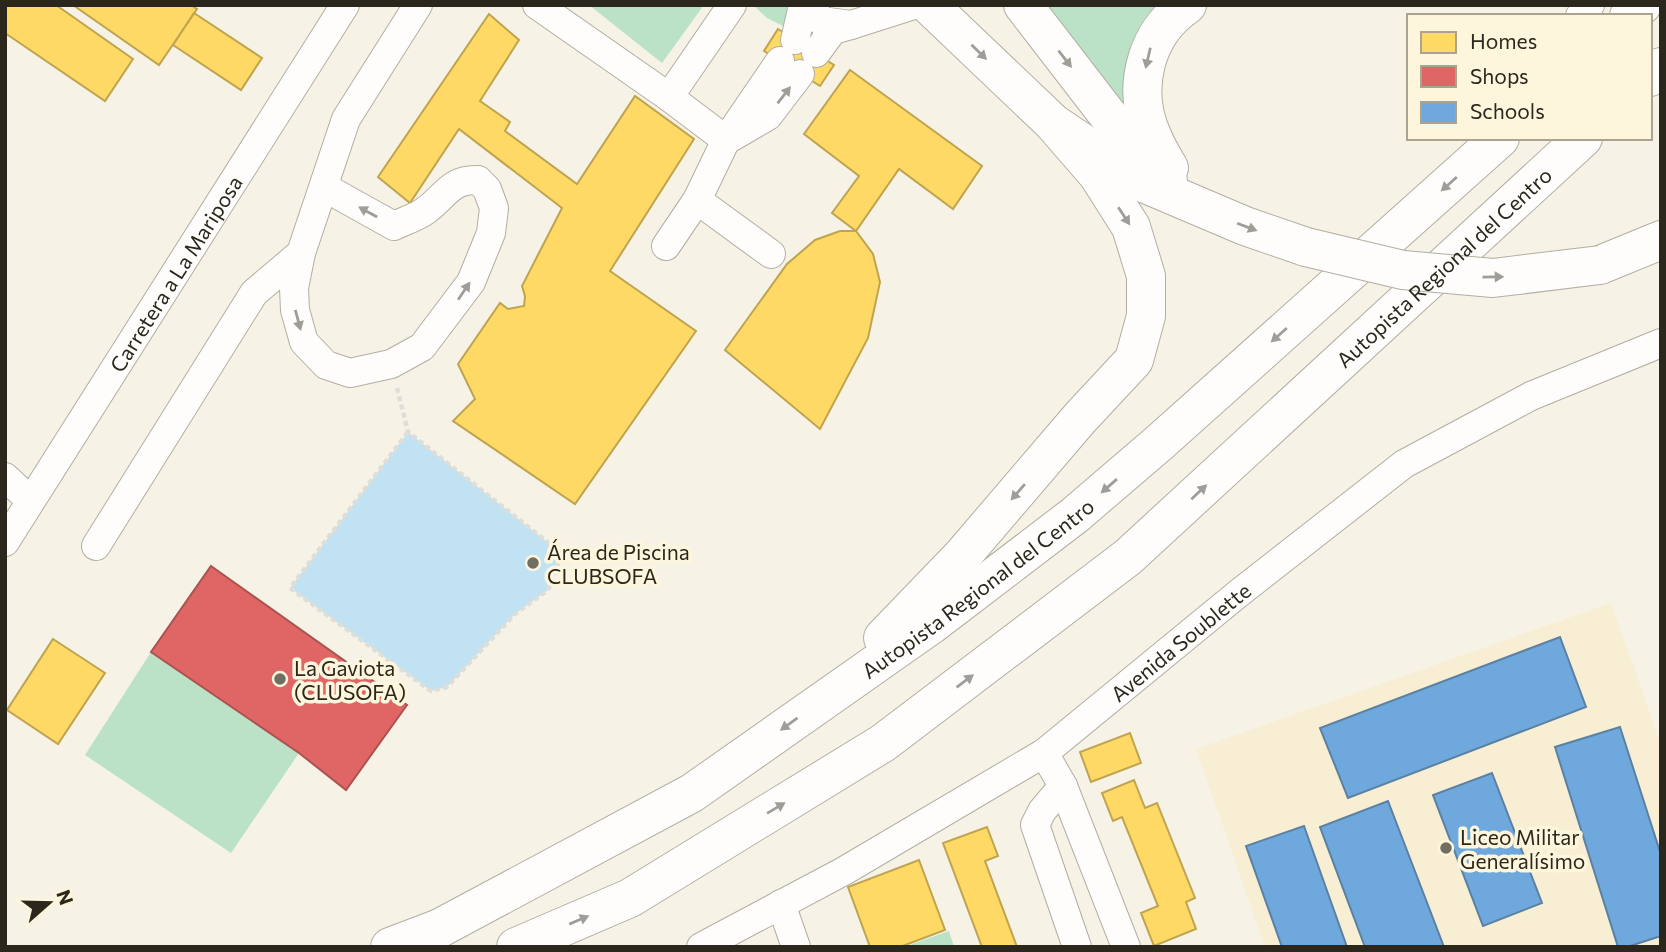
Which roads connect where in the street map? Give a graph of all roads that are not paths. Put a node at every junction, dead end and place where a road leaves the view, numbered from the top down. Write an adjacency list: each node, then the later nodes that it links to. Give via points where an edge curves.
1 (345, 5): 27 (street, Carretera a La Mariposa)
2 (418, 5): 18 (street, via 346,119)
3 (537, 5): 13 (street)
4 (732, 5): 13 (street)
5 (803, 5): 12 (street)
6 (814, 5): 11 (street, via 821,21)
7 (914, 5): 11 (street)
8 (929, 5): 14 (highway, one-way to 14)
9 (1023, 5): 20 (highway, one-way to 20, via 1135,149)
10 (1187, 5): 20 (highway, one-way to 20, via 1150,47 1143,108 1152,137)
11 (851, 25): 12 (street, via 833,30)
12 (798, 57): 15 (street, via 768,116)
13 (669, 97): 15 (street)
14 (1053, 123): 20 (highway, via 1139,181); 30 (highway, one-way to 30, via 1098,175 1131,227 1146,276 1146,316 1134,360 962,556)
15 (726, 140): 19 (street)
16 (1581, 140): 35 (highway, Autopista Regional del Centro, one-way to 16, via 630,898 883,743 1128,557)
17 (1496, 141): 30 (highway, Autopista Regional del Centro, one-way to 30, via 1075,515 931,625)
18 (324, 187): 23 (street); 23 (street, one-way to 18, via 294,288 304,342 326,365 349,373 391,364 422,347 471,282 491,233 494,208 478,180 464,180 425,211 394,226)
19 (696, 200): 22 (street); 24 (street)
20 (1190, 202): 21 (highway, one-way to 21, bridge, via 1306,247 1403,270 1493,278 1601,265)
21 (1661, 240)
22 (666, 246)
23 (301, 253): 29 (street, via 254,293)
24 (771, 254)
25 (1661, 343): 31 (street, Avenida Soublette, via 1531,396 1404,464)
26 (5, 477): 27 (street)
27 (30, 500): 28 (street, Carretera a La Mariposa)
28 (5, 542)
29 (96, 547)
30 (827, 696): 34 (highway, Autopista Regional del Centro, one-way to 34, via 692,793 440,928)
31 (1044, 752): 32 (street); 33 (street, Avenida Soublette)
32 (1063, 786): 38 (street, via 1035,825); 39 (street)
33 (781, 904): 36 (street, Avenida Soublette); 37 (street)
34 (390, 947)
35 (516, 947)
36 (701, 947)
37 (796, 947)
38 (1077, 947)
39 (1126, 947)

